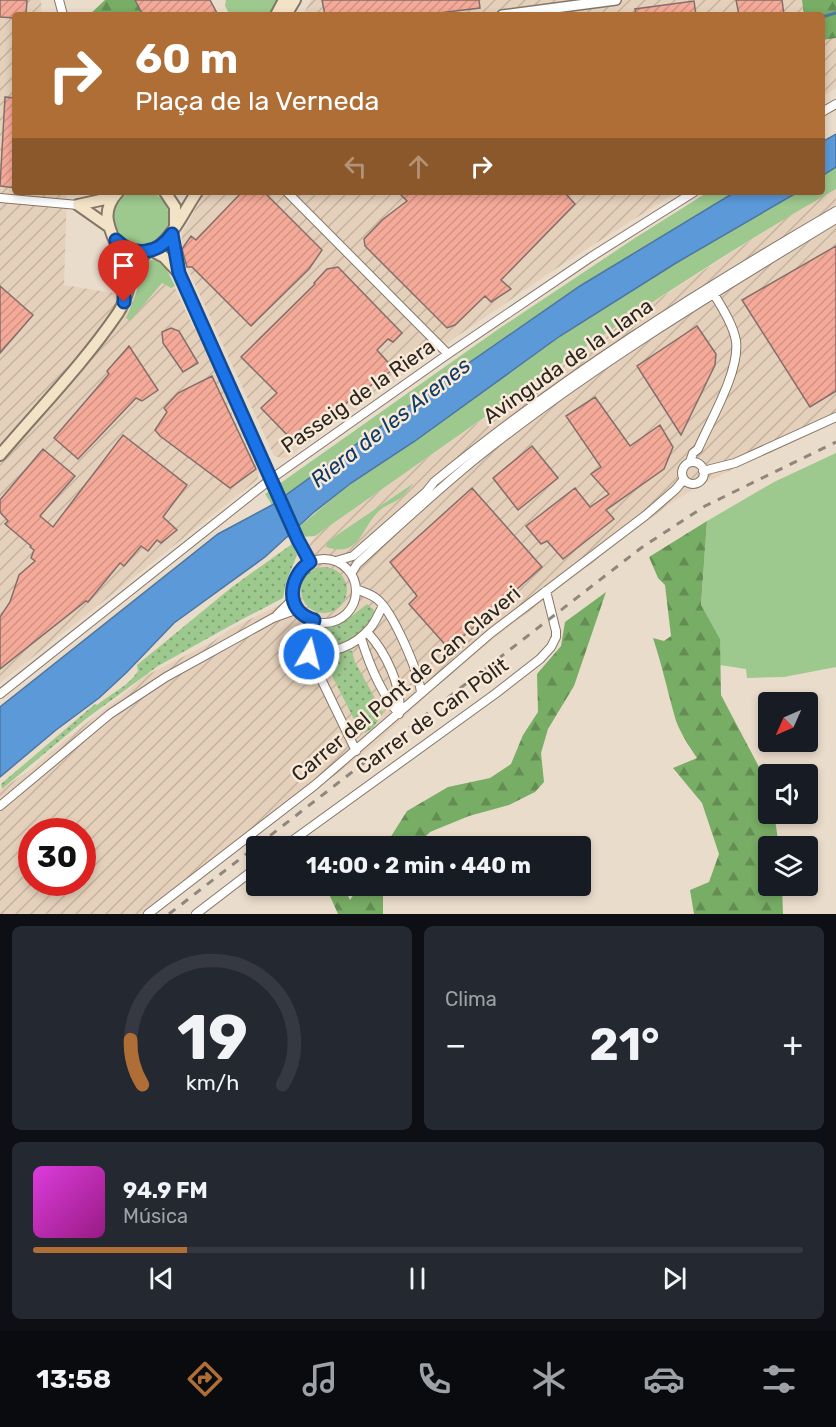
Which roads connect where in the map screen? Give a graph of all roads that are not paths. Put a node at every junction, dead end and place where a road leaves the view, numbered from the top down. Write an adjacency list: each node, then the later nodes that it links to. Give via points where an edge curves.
1 (616, 0): 2 (street)
2 (525, 12)
3 (113, 195): 10 (main road)
4 (116, 195): 13 (main road, via 108,211)
5 (167, 195): 14 (main road, via 175,207)
6 (195, 195): 14 (main road)
7 (290, 195): 20 (street)
8 (689, 195): 20 (street, Passeig de la Riera)
9 (0, 198): 10 (street)
10 (78, 205): 13 (main road)
11 (836, 211): 18 (street, Avinguda de la Llana)
12 (836, 219): 18 (street, Avinguda de la Llana)
13 (108, 226): 15 (main road)
14 (173, 230): 16 (main road, via 164,244); 17 (main road)
15 (116, 240): 16 (main road, via 130,250); 19 (main road, via 124,270)
16 (149, 251): 17 (main road, via 164,257); 19 (main road, via 135,264)
17 (179, 273): 24 (street)
18 (712, 290): 23 (street, via 736,341 735,357 727,385 698,449); 26 (street, Avinguda de la Llana, via 646,328 525,411 434,482 353,556); 28 (street, Avinguda de la Llana, via 473,461 357,564)
19 (125, 295): 22 (main road, via 107,329)
20 (448, 354): 24 (street, Passeig de la Riera)
21 (836, 417): 23 (street, via 735,463)
22 (0, 454)
23 (697, 466): 25 (street, via 685,465); 25 (street, via 701,480 698,483)
24 (271, 479): 27 (street); 39 (street, Passeig de la Riera)
25 (684, 479): 30 (street, Carrer del Pont de Can Claveri, via 646,515)
26 (336, 561): 27 (street); 28 (street)
27 (310, 562): 31 (street, via 295,578)
28 (351, 574): 29 (street)
29 (356, 589): 32 (street); 35 (street, via 353,604 340,618 324,623)
30 (546, 591): 38 (street, Carrer del Pont de Can Claveri); 43 (street, Carrer de Can Pòlit, via 556,631 546,653)
31 (293, 599): 33 (street); 34 (street)
32 (383, 606): 36 (street); 38 (street, via 408,653)
33 (298, 609): 34 (street); 35 (street)
34 (273, 618): 42 (street, via 166,677 110,714)
35 (314, 620): 37 (street)
36 (364, 635): 37 (street, via 345,648 315,650); 40 (street, via 378,680); 40 (street, via 375,641 400,691)
37 (307, 645): 41 (street)
38 (421, 693): 40 (street, Carrer del Pont de Can Claveri)
39 (0, 694)
40 (399, 714): 41 (street, Carrer del Pont de Can Claveri)
41 (356, 751): 45 (street, Carrer del Pont de Can Claveri)
42 (0, 806)
43 (299, 836)
44 (246, 876): 46 (street)
45 (148, 914)
46 (196, 914)

